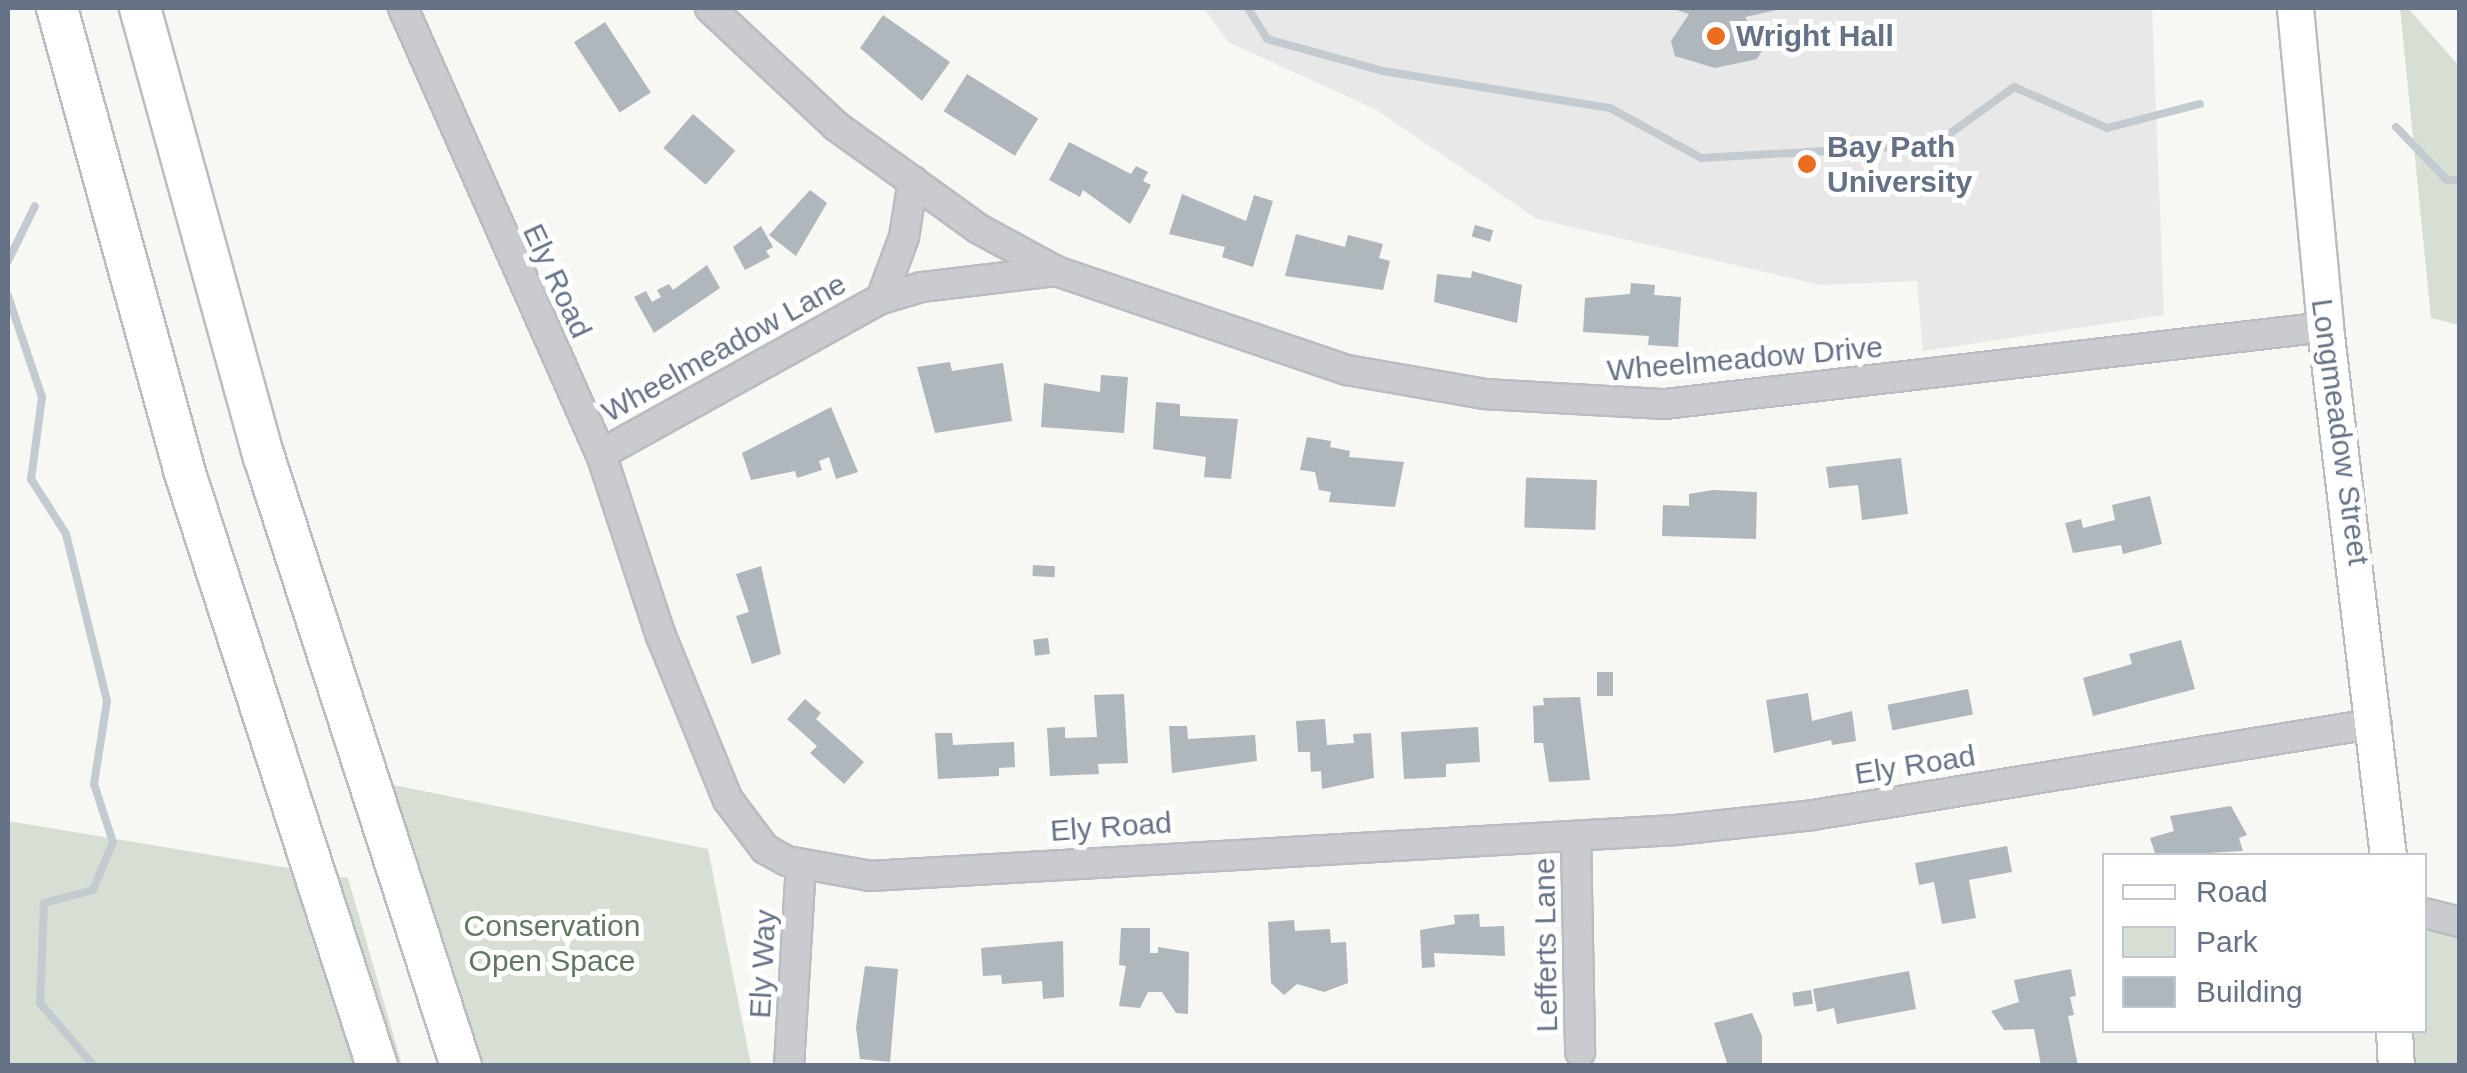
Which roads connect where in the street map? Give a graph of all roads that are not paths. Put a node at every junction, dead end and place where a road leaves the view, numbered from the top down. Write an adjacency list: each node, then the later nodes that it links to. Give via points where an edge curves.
1 (57, 8): 19 (highway, via 189,488)
2 (140, 8): 20 (highway, via 274,492)
3 (402, 8): 10 (street, Ely Road)
4 (710, 8): 6 (street, Wheelmeadow Drive, via 836,126)
5 (2295, 8): 9 (main road, Longmeadow Street)
6 (912, 181): 7 (street, Wheelmeadow Drive, via 979,229); 8 (street, via 904,238)
7 (1056, 271): 8 (street, Wheelmeadow Lane); 9 (street, Wheelmeadow Drive, via 1346,370 1590,404 1796,393)
8 (881, 298): 10 (street, Wheelmeadow Lane)
9 (2325, 327): 11 (main road, Longmeadow Street)
10 (601, 454): 14 (street, Ely Road, via 661,636 728,800 766,850)
11 (2377, 723): 12 (street, Ely Road, via 1813,815); 13 (main road, Longmeadow Street)
12 (1576, 837): 14 (street, Ely Road, via 870,876); 18 (street, Lefferts Lane)
13 (2388, 853)
14 (801, 866): 21 (street, Ely Way)
15 (2427, 915): 16 (street)
16 (2460, 922)
17 (2394, 1033): 22 (main road)
18 (1580, 1052)
19 (377, 1066)
20 (461, 1066)
21 (789, 1066)
22 (2396, 1066)

